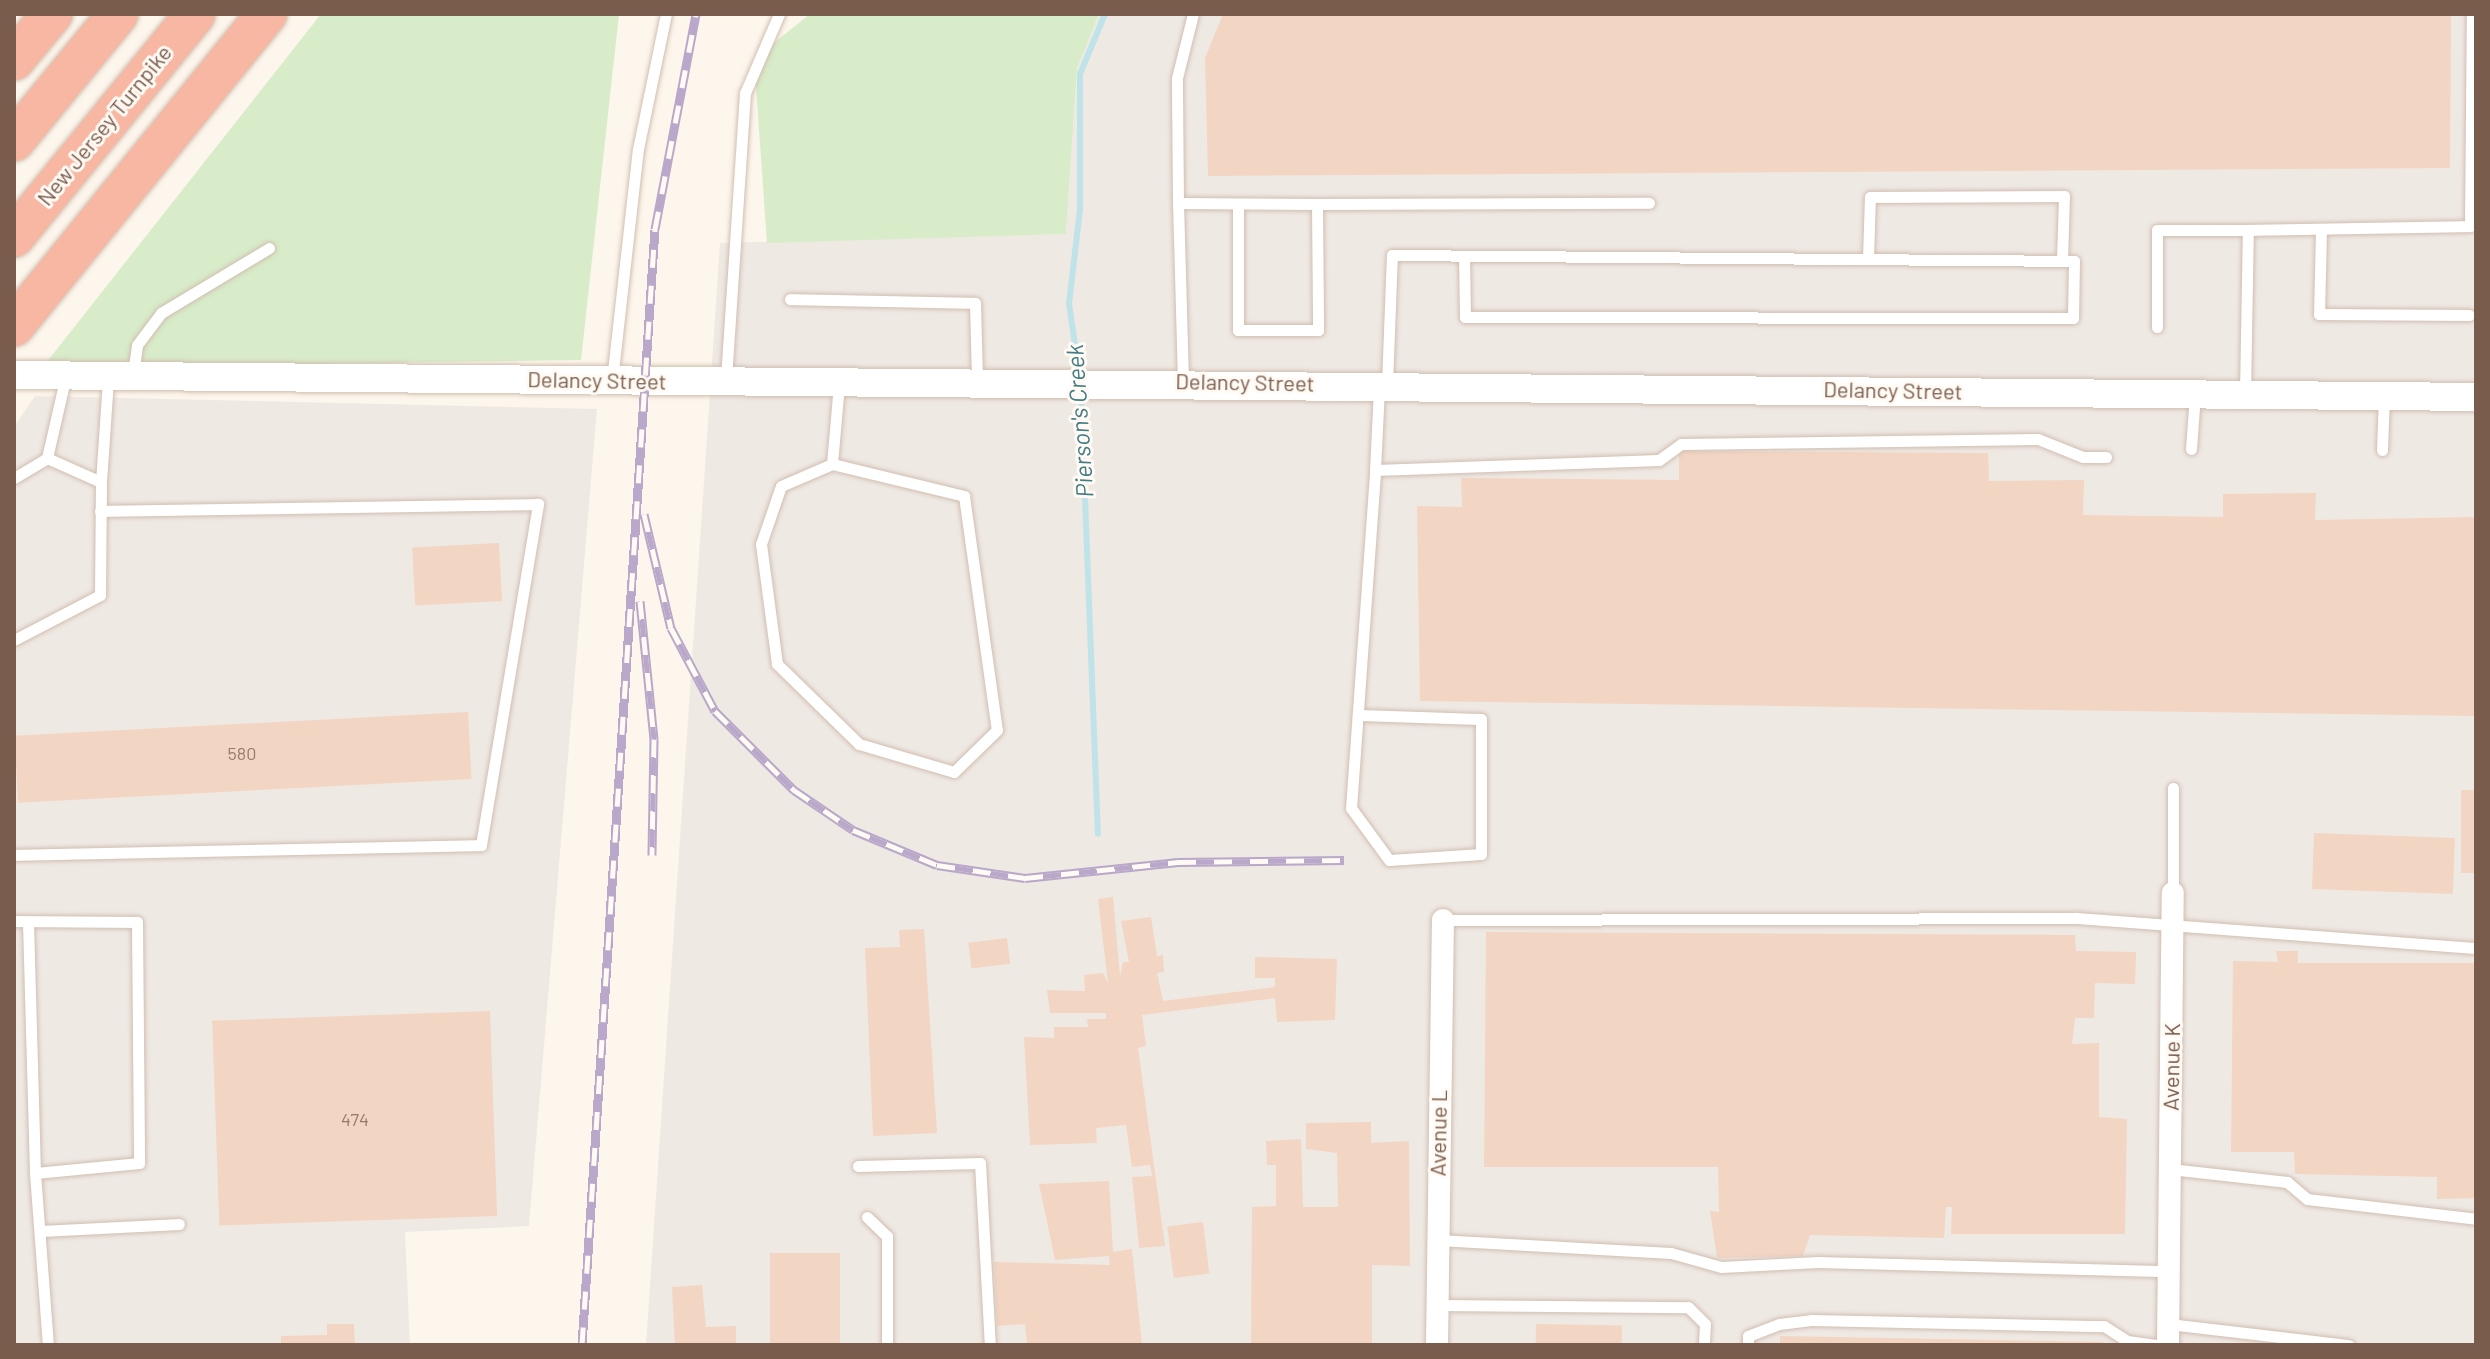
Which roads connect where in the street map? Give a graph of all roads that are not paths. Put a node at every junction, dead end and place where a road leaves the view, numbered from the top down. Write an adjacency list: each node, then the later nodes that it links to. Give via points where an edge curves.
1 (52, 14): 9 (highway)
2 (118, 14): 10 (highway)
3 (195, 14): 17 (highway, New Jersey Turnpike)
4 (267, 14): 24 (highway)
5 (666, 14): 30 (lane, via 638,149)
6 (779, 14): 31 (lane, via 745,93)
7 (1193, 14): 11 (lane, via 1177,78)
8 (2472, 14): 15 (lane, via 2470,226)
9 (14, 60)
10 (14, 141)
11 (1178, 203): 13 (lane); 33 (lane)
12 (1649, 203): 14 (lane)
13 (1238, 204): 14 (lane); 14 (lane, via 1238,330 1318,330)
14 (1317, 204)
15 (2321, 229): 16 (lane); 23 (lane, via 2319,314)
16 (2248, 230): 25 (lane, via 2157,230); 36 (lane)
17 (14, 237)
18 (269, 248): 28 (lane, via 161,313)
19 (1464, 256): 20 (lane); 21 (lane, via 1465,317 2073,318 2074,261); 34 (lane, via 1392,255)
20 (1868, 259): 21 (lane); 21 (lane, via 1870,197 2064,196)
21 (2062, 260)
22 (790, 299): 32 (lane, via 975,303)
23 (2469, 315)
24 (22, 316)
25 (2157, 327)
26 (14, 375): 27 (street, Delancy Street)
27 (66, 375): 28 (street, Delancy Street); 42 (lane)
28 (121, 375): 30 (street, Delancy Street); 46 (lane)
29 (840, 379): 31 (street, Delancy Street); 32 (street, Delancy Street); 43 (lane)
30 (612, 380): 31 (street, Delancy Street)
31 (726, 380)
32 (977, 380): 33 (street, Delancy Street)
33 (1183, 381): 34 (street, Delancy Street)
34 (1383, 384): 35 (street, Delancy Street); 44 (lane)
35 (2195, 394): 36 (street, Delancy Street); 39 (lane)
36 (2245, 395): 37 (street, Delancy Street)
37 (2384, 396): 38 (street, Delancy Street); 40 (lane)
38 (2476, 397)
39 (2191, 449)
40 (2382, 450)
41 (2106, 457): 44 (lane, via 2083,457 2038,439 1681,444 1659,460)
42 (47, 458): 45 (lane); 46 (lane)
43 (832, 464): 43 (lane, via 781,486 761,544 777,664 859,744 954,772 997,730 964,496)
44 (1375, 470): 49 (lane)
45 (14, 478)
46 (101, 482): 47 (lane)
47 (100, 511): 48 (lane, via 100,595); 51 (lane, via 538,504 481,845)
48 (14, 640)
49 (1358, 715): 49 (lane, via 1351,808 1389,860 1481,854 1481,719)
50 (2173, 788): 52 (lane, Avenue K)
51 (14, 855)
52 (2173, 893): 56 (street, Avenue K)
53 (1443, 920): 56 (lane, via 2076,918); 65 (street, Avenue L)
54 (14, 921): 55 (lane)
55 (28, 922): 60 (lane); 60 (lane, via 137,922 139,1163)
56 (2173, 929): 57 (lane); 59 (street, Avenue K)
57 (2476, 948)
58 (858, 1166): 73 (lane, via 980,1163)
59 (2170, 1169): 62 (lane, via 2287,1182 2307,1199); 66 (street, Avenue K)
60 (35, 1173): 64 (lane)
61 (867, 1217): 72 (lane, via 887,1236)
62 (2476, 1219)
63 (179, 1224): 64 (lane)
64 (41, 1231): 71 (lane)
65 (1436, 1240): 66 (lane, via 1671,1253 1721,1267 1818,1262); 67 (street, Avenue L)
66 (2169, 1271): 68 (street, Avenue K)
67 (1438, 1305): 74 (street, Avenue L); 75 (lane, via 1688,1307 1705,1324)
68 (2168, 1335): 69 (lane)
69 (2289, 1342): 78 (lane)
70 (2127, 1343): 76 (lane, via 2104,1326 1811,1320 1748,1336); 77 (lane)
71 (48, 1345)
72 (887, 1345)
73 (990, 1345)
74 (1437, 1345)
75 (1704, 1345)
76 (1748, 1345)
77 (2156, 1345)
78 (2349, 1345)

